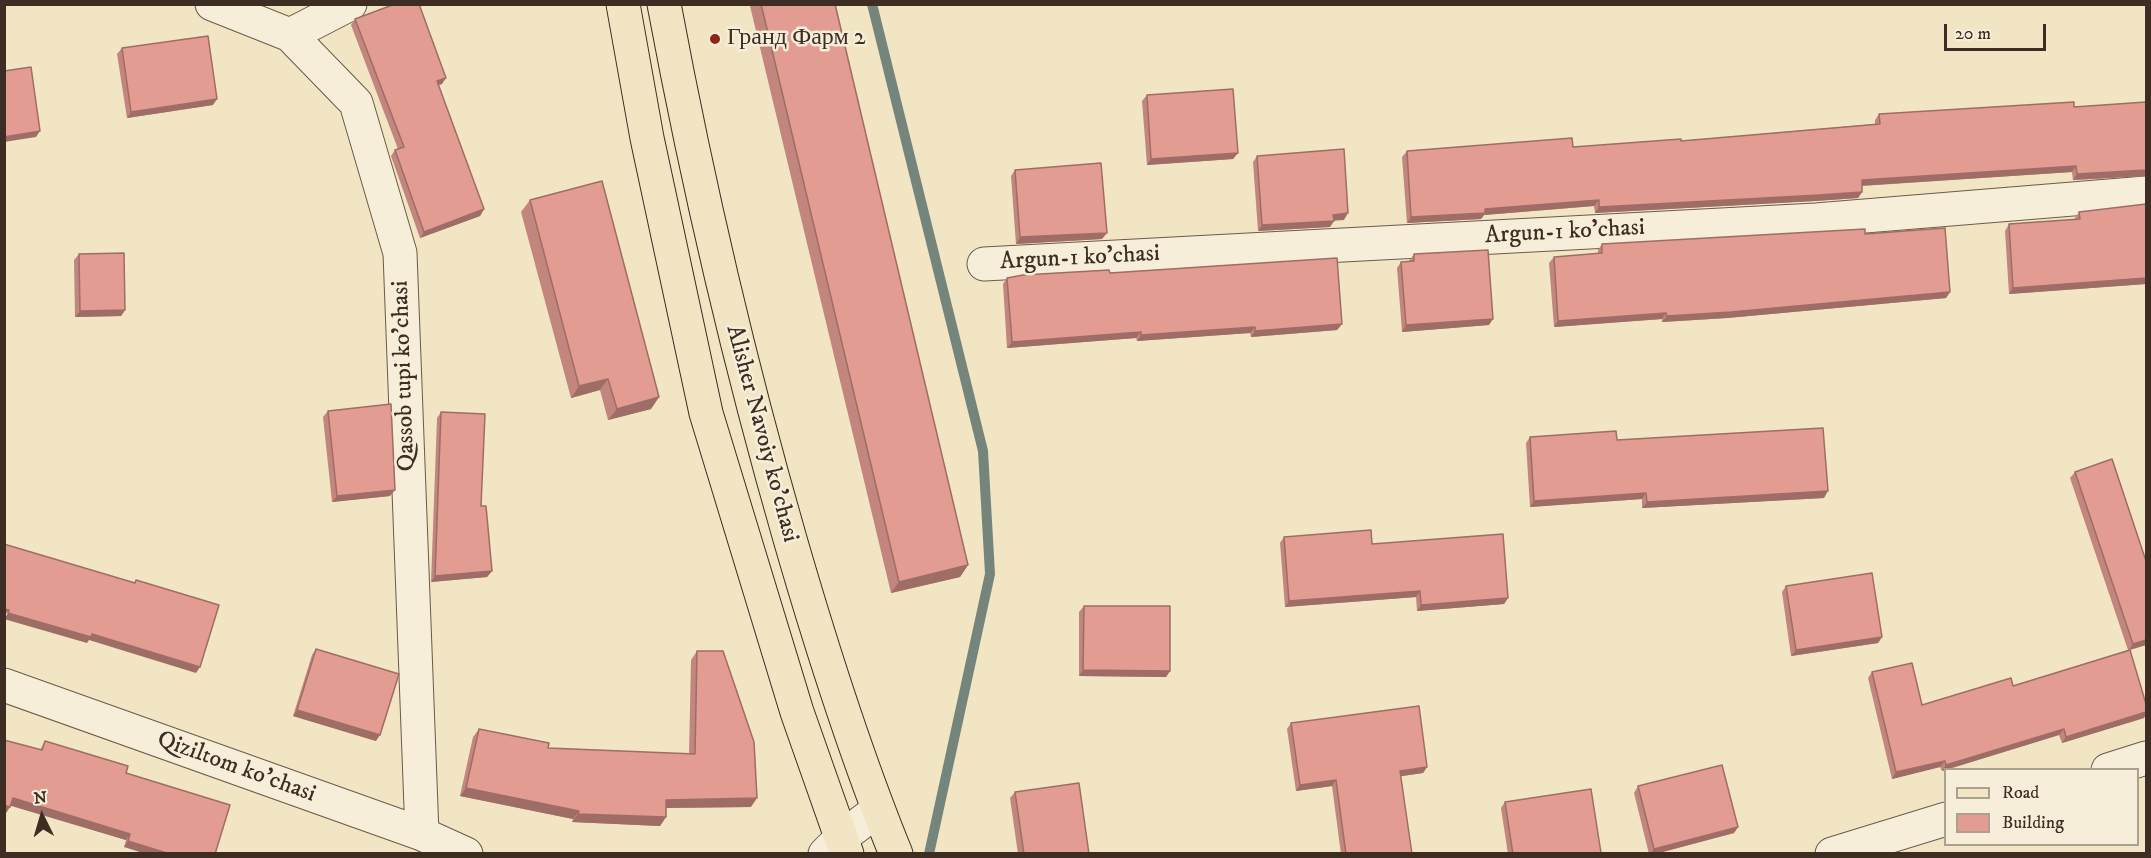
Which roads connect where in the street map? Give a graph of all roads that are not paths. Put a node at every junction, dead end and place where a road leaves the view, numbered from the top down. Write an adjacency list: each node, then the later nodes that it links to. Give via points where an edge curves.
1 (212, 4): 5 (street, Qassob tupi ko'chasi)
2 (350, 4): 5 (street)
3 (623, 4): 14 (main road, Alisher Navoiy ko'chasi, via 647,138 706,413)
4 (664, 4): 11 (main road, Alisher Navoiy ko'chasi, via 737,350 816,629)
5 (290, 35): 13 (street, Qassob tupi ko'chasi, via 356,103 400,253)
6 (2146, 193): 7 (street, Argun-1 ko'chasi, via 1816,220)
7 (984, 264)
8 (4, 685): 13 (street, Qiziltom ko'chasi)
9 (2146, 758): 10 (street)
10 (2114, 768)
11 (878, 810): 14 (street); 16 (main road, Alisher Navoiy ko'chasi)
12 (1944, 820): 17 (street)
13 (422, 834): 15 (street, Qiziltom ko'chasi)
14 (838, 848)
15 (466, 854)
16 (896, 854)
17 (1832, 854)

